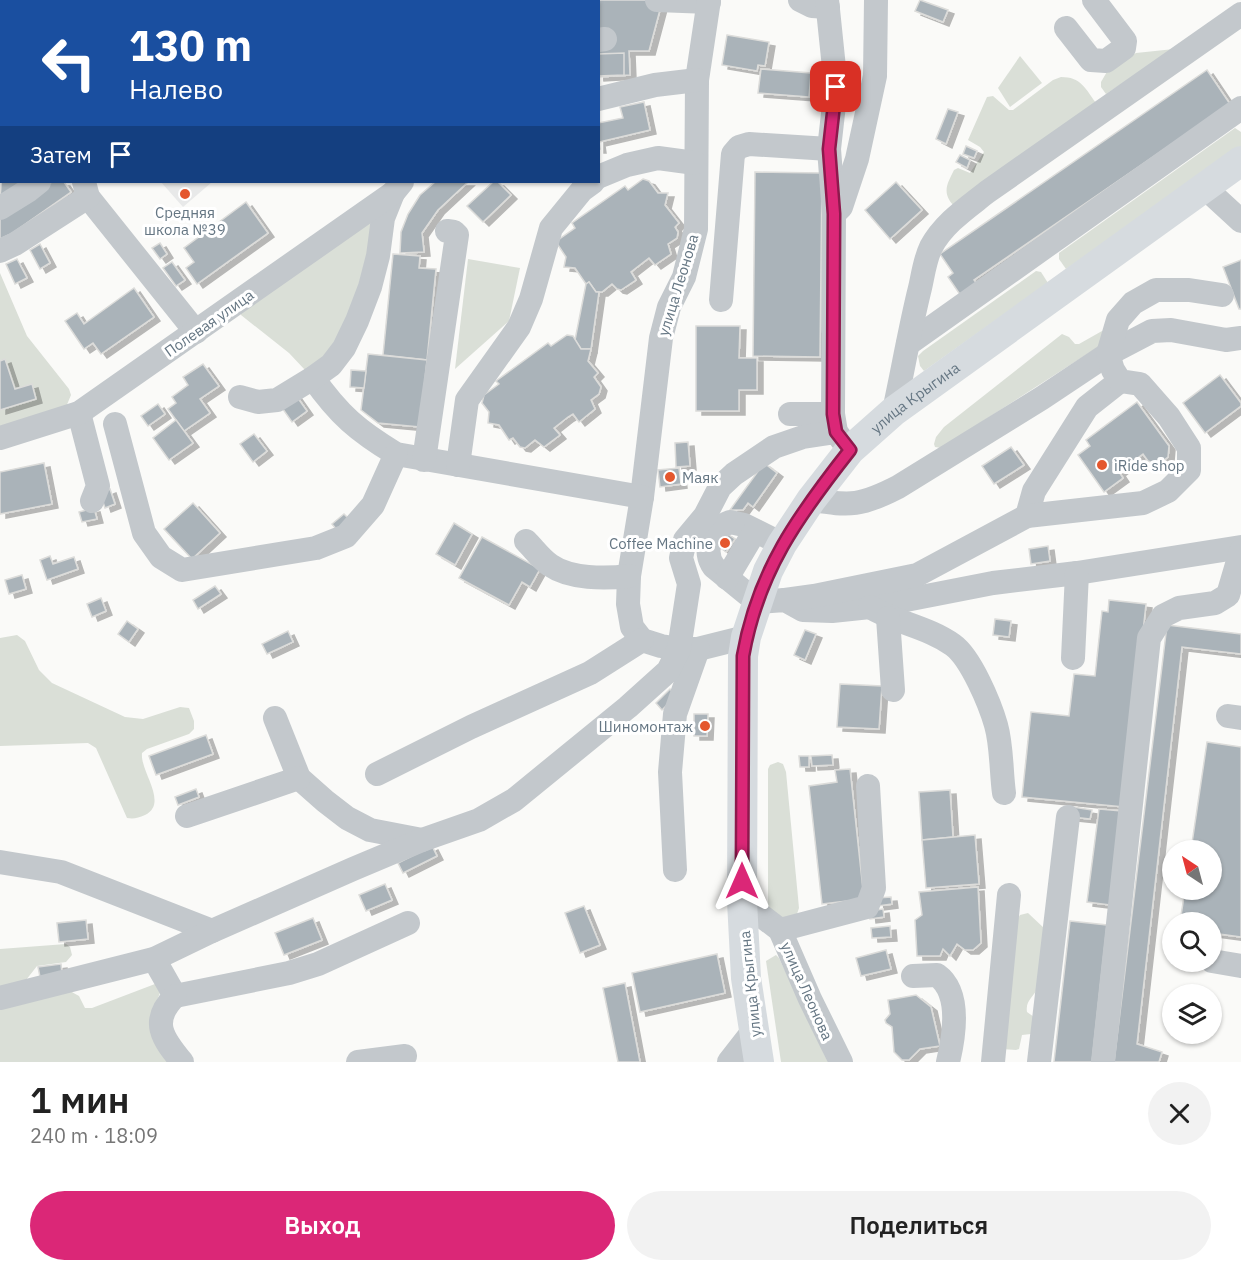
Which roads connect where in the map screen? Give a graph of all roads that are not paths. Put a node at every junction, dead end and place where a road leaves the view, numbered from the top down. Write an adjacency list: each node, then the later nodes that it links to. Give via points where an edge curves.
1 (657, 0): 5 (street)
2 (800, 0): 6 (street, via 812,6)
3 (876, 0): 22 (street, via 875,76 857,159 841,207)
4 (1094, 0): 8 (street, via 1125,41 1124,48 1107,60 1091,60)
5 (709, 1): 9 (street, улица Леонова)
6 (827, 3): 12 (street, via 836,87)
7 (1239, 19): 30 (street, via 956,216 930,249)
8 (1066, 28)
9 (697, 80): 10 (street, via 654,85); 14 (street, улица Леонова)
10 (600, 98)
11 (1241, 108): 30 (street)
12 (829, 149): 22 (street); 27 (street, via 749,144 733,154)
13 (1241, 161): 19 (main road, улица Крыгина)
14 (695, 163): 15 (street, via 658,158); 44 (street, улица Леонова, via 696,230 684,278 664,321)
15 (600, 176)
16 (38, 183): 21 (street)
17 (592, 183): 43 (street, via 551,228 519,327 467,400)
18 (398, 187): 28 (street, Полевая улица); 32 (street, via 383,218 378,256 357,321 331,365)
19 (1204, 187): 23 (street); 35 (main road, улица Крыгина)
20 (86, 189): 25 (street, via 15,244); 28 (street)
21 (0, 208)
22 (834, 214): 39 (street)
23 (1241, 221)
24 (447, 231): 42 (street, via 457,235)
25 (0, 251)
26 (1222, 295): 31 (street, via 1156,291 1133,303 1118,320)
27 (721, 300)
28 (196, 332): 36 (street, Полевая улица)
29 (1241, 338): 31 (street, via 1226,340 1171,330 1152,331)
30 (908, 344): 35 (street)
31 (1107, 354): 33 (street); 45 (street, via 888,492 845,505)
32 (313, 378): 34 (street, via 277,400 258,402); 41 (street, via 342,416)
33 (1120, 381): 47 (street, via 1087,407 1034,491); 47 (street, via 1140,384 1169,417 1189,448 1189,470 1168,491 1143,503)
34 (240, 397)
35 (894, 411): 39 (main road, улица Крыгина)
36 (78, 413): 40 (street, Полевая улица); 46 (street, via 98,486)
37 (790, 414): 39 (street)
38 (115, 424): 41 (street, via 144,533 161,557 182,570 316,548 346,536 373,504)
39 (840, 432): 45 (main road, улица Крыгина); 60 (street, via 803,437 774,447 720,487 705,516 685,540 681,558 689,584)
40 (0, 438)
41 (396, 454): 42 (street)
42 (424, 459): 43 (street)
43 (458, 465): 44 (street)
44 (642, 497): 54 (street, улица Леонова)
45 (811, 500): 50 (main road, улица Крыгина)
46 (92, 501)
47 (1027, 516): 56 (street, via 917,575)
48 (755, 531): 50 (street); 55 (street); 55 (street, via 730,522 718,529 707,545 709,560)
49 (526, 541): 54 (street, via 562,571 604,579)
50 (782, 544): 56 (main road, улица Крыгина, via 768,571)
51 (1241, 547): 53 (street)
52 (1241, 551): 94 (street, via 1228,595 1215,603 1179,608 1162,616 1149,638)
53 (1077, 573): 57 (street, via 993,583); 61 (street)
54 (629, 576): 59 (street, улица Леонова, via 632,627)
55 (727, 578): 56 (street)
56 (771, 601): 57 (street, via 803,610); 58 (main road, улица Крыгина)
57 (879, 612): 62 (street); 67 (street, via 939,637 955,646 966,659 997,726)
58 (747, 636): 60 (street); 74 (main road, улица Крыгина, via 743,656)
59 (642, 640): 60 (street); 64 (street, via 590,673)
60 (688, 649): 70 (street, via 628,707 514,800 479,820); 72 (street, via 675,714 670,772)
61 (1072, 658)
62 (893, 690)
63 (275, 718): 65 (street)
64 (377, 774)
65 (299, 778): 68 (street); 70 (street, via 362,826)
66 (868, 786): 76 (street, via 874,888 867,907)
67 (1004, 793)
68 (188, 816)
69 (1068, 816): 93 (street)
70 (422, 840): 77 (street)
71 (0, 862): 77 (street, via 61,872)
72 (675, 870)
73 (1009, 896): 92 (street)
74 (742, 901): 76 (street, улица Леонова); 84 (main road, улица Крыгина, via 746,978)
75 (408, 923): 82 (street, via 318,964)
76 (780, 930): 90 (street, улица Леонова)
77 (212, 931): 78 (street)
78 (154, 959): 82 (street); 83 (street)
79 (1222, 963): 80 (street)
80 (1241, 966)
81 (913, 976): 91 (street, via 938,975 949,986 953,1043)
82 (175, 996): 86 (street, via 163,1008 160,1023 166,1042)
83 (0, 998)
84 (754, 1030): 88 (street); 89 (main road, улица Крыгина)
85 (405, 1056): 87 (street)
86 (182, 1062)
87 (358, 1062)
88 (729, 1062)
89 (759, 1062)
90 (841, 1062)
91 (948, 1062)
92 (993, 1062)
93 (1039, 1062)
94 (1103, 1062)

